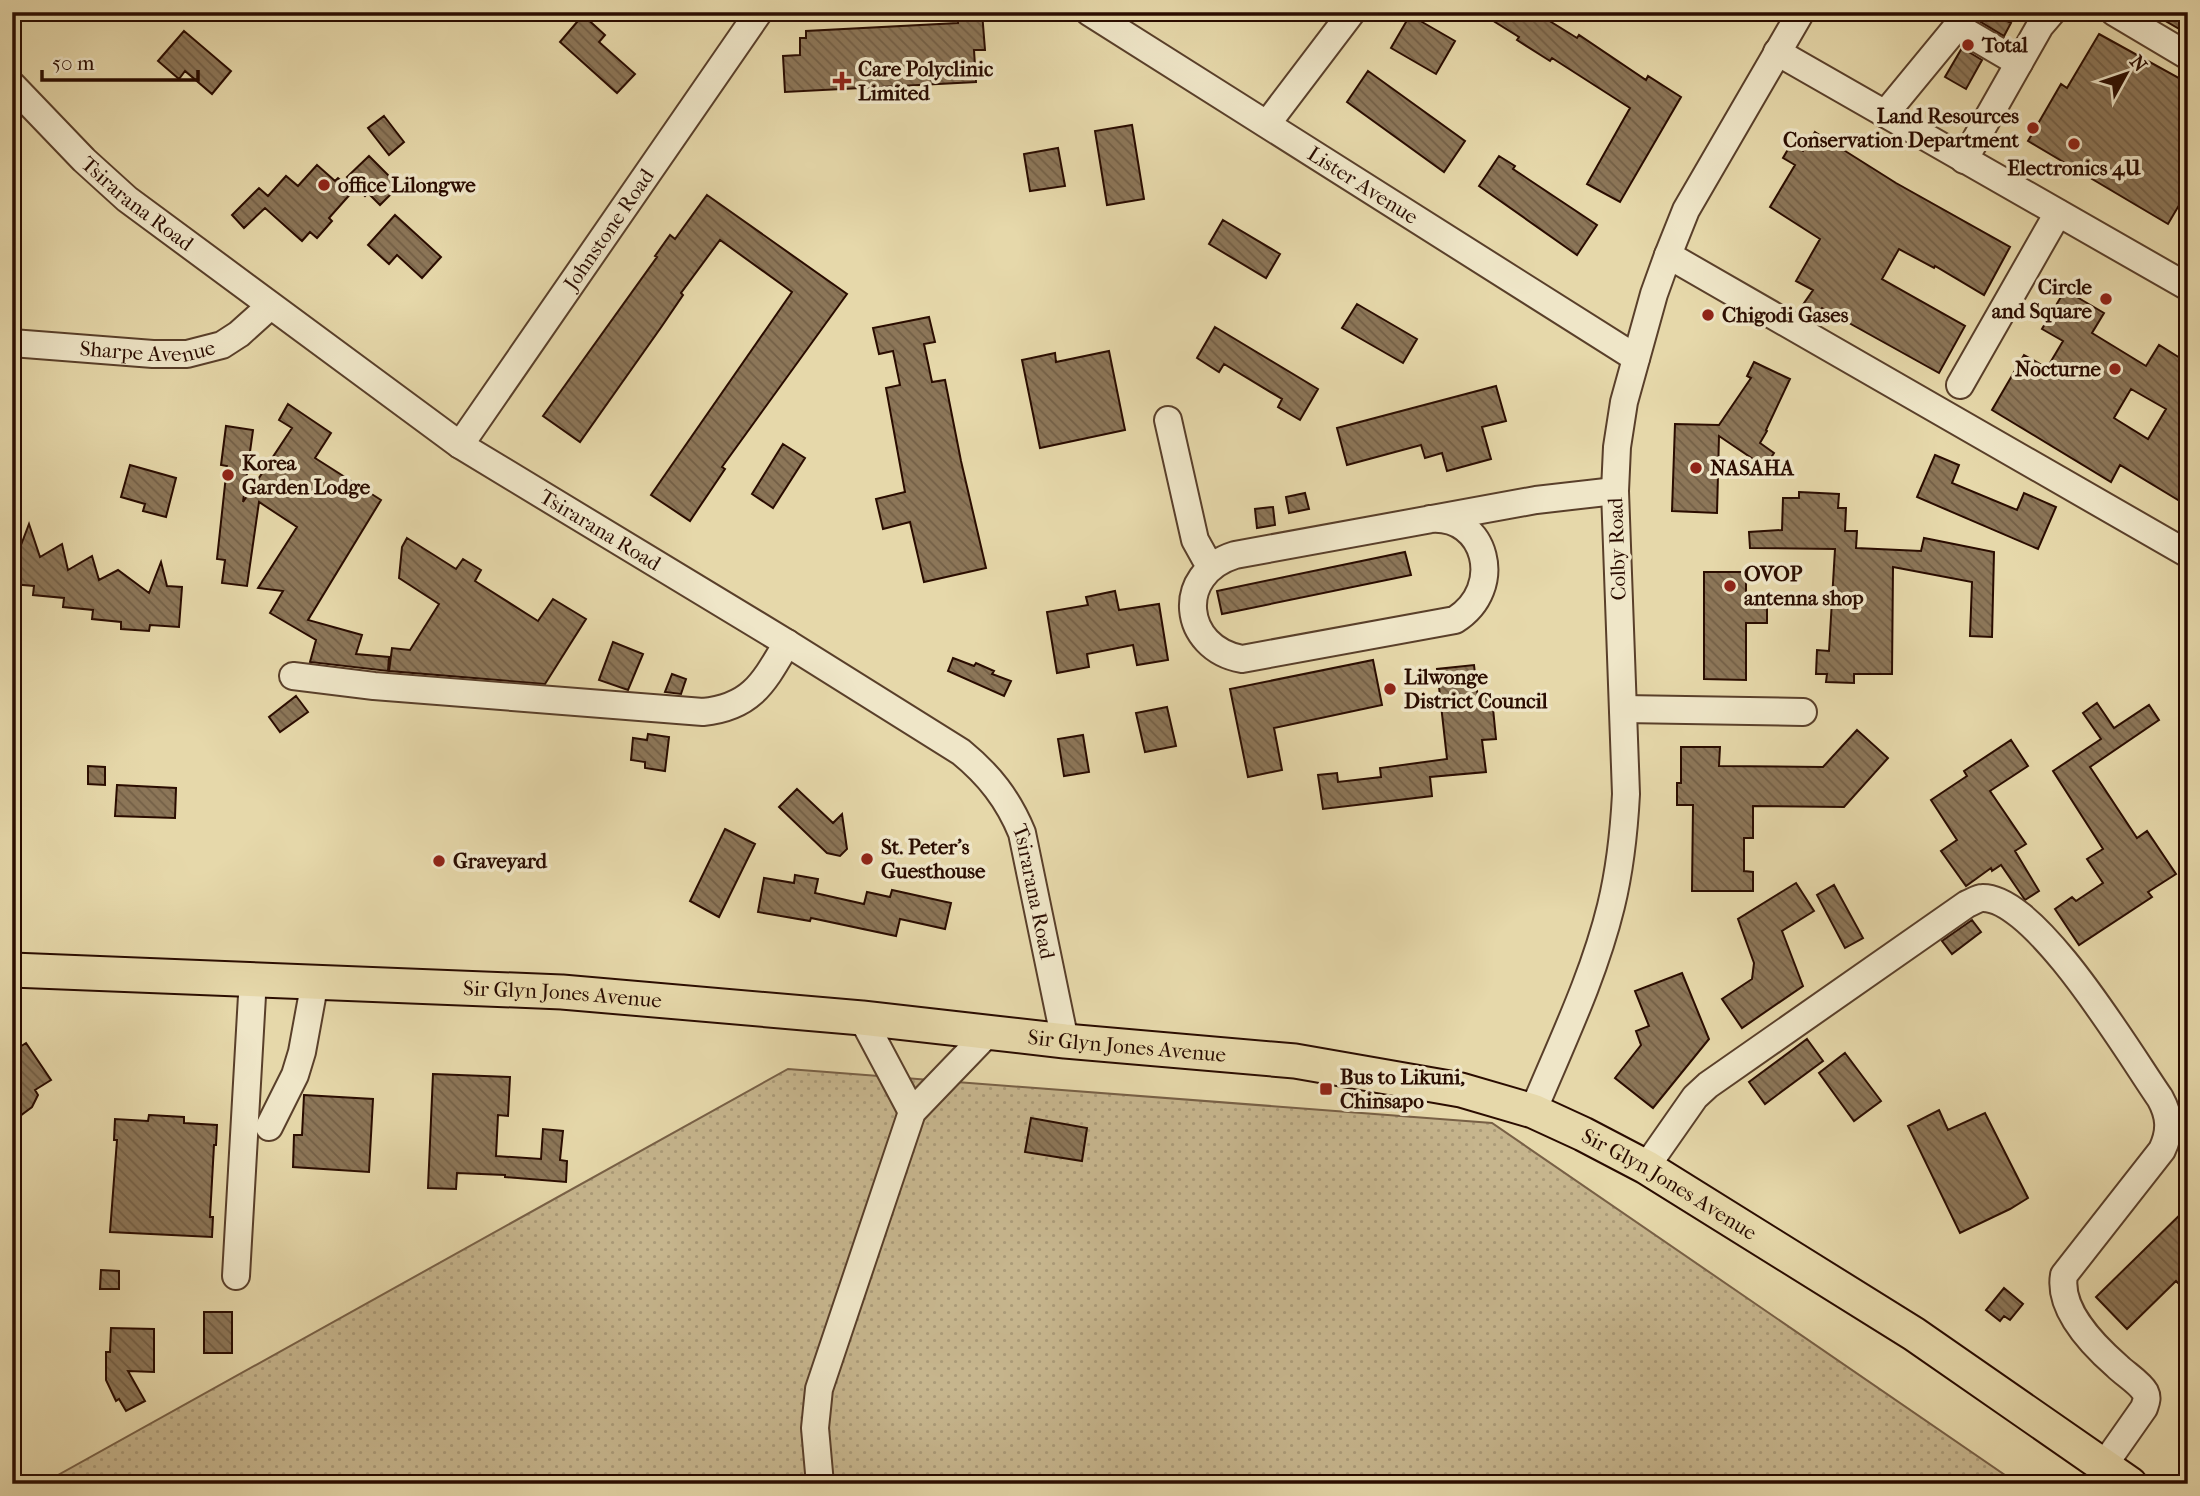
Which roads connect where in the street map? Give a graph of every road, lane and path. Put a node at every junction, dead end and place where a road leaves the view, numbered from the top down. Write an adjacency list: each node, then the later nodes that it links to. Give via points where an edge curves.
1 (1089, 12): 12 (street, Lister Avenue)
2 (1352, 12): 12 (street)
3 (1801, 12): 7 (street, Colby Road)
4 (2052, 12): 9 (street)
5 (2114, 12): 8 (street)
6 (750, 16): 22 (street, Johnstone Road)
7 (1777, 52): 11 (street); 15 (street, Colby Road, via 1686,210)
8 (2188, 56)
9 (2019, 63): 11 (street, via 1955,29); 13 (street)
10 (12, 85): 17 (street, Tsirarana Road, via 127,199)
11 (1885, 114): 13 (street)
12 (1267, 124): 19 (street, Lister Avenue)
13 (1964, 160): 14 (street)
14 (2058, 213): 16 (street); 20 (street)
15 (1668, 256): 19 (street, Colby Road); 25 (street)
16 (2188, 287)
17 (270, 306): 18 (street, Sharpe Avenue, via 222,345 187,354); 22 (street, Tsirarana Road)
18 (12, 343)
19 (1636, 358): 23 (street, Colby Road, via 1624,402)
20 (1960, 385)
21 (1168, 420): 26 (street, via 1195,540)
22 (460, 445): 27 (street, Tsirarana Road)
23 (1615, 491): 24 (street); 29 (street, Colby Road)
24 (1430, 520): 26 (street, via 1235,555); 26 (street, via 1448,522 1470,535 1478,544 1485,569 1485,582 1475,604 1443,624 1255,659 1230,657 1208,644 1195,623 1197,585)
25 (2188, 554)
26 (1212, 565)
27 (787, 643): 28 (street, via 752,694 737,704 703,712); 36 (street, Tsirarana Road, via 961,752 1000,790 1022,833)
28 (293, 676)
29 (1623, 709): 30 (street); 37 (street, Colby Road, via 1626,794 1611,906 1587,979)
30 (1803, 712)
31 (12, 970): 32 (main road, Sir Glyn Jones Avenue)
32 (253, 978): 33 (main road, Sir Glyn Jones Avenue); 41 (street)
33 (315, 981): 34 (main road, Sir Glyn Jones Avenue, via 562,992); 39 (street, via 295,1075)
34 (862, 1018): 35 (main road, Sir Glyn Jones Avenue); 38 (street)
35 (988, 1033): 36 (main road, Sir Glyn Jones Avenue); 38 (street)
36 (1065, 1041): 37 (main road, Sir Glyn Jones Avenue, via 1307,1062 1461,1090)
37 (1533, 1111): 40 (main road, Sir Glyn Jones Avenue)
38 (912, 1112): 43 (street, via 819,1390 815,1428)
39 (269, 1127)
40 (1646, 1167): 42 (main road, Sir Glyn Jones Avenue, via 1914,1334); 42 (street, via 1708,1084 1968,904 1981,898 1996,900 2024,916 2067,962 2167,1111 2167,1139 2162,1150 2064,1275 2062,1289 2088,1336 2145,1390 2147,1399)
41 (236, 1276)
42 (2117, 1474)
43 (820, 1484)

